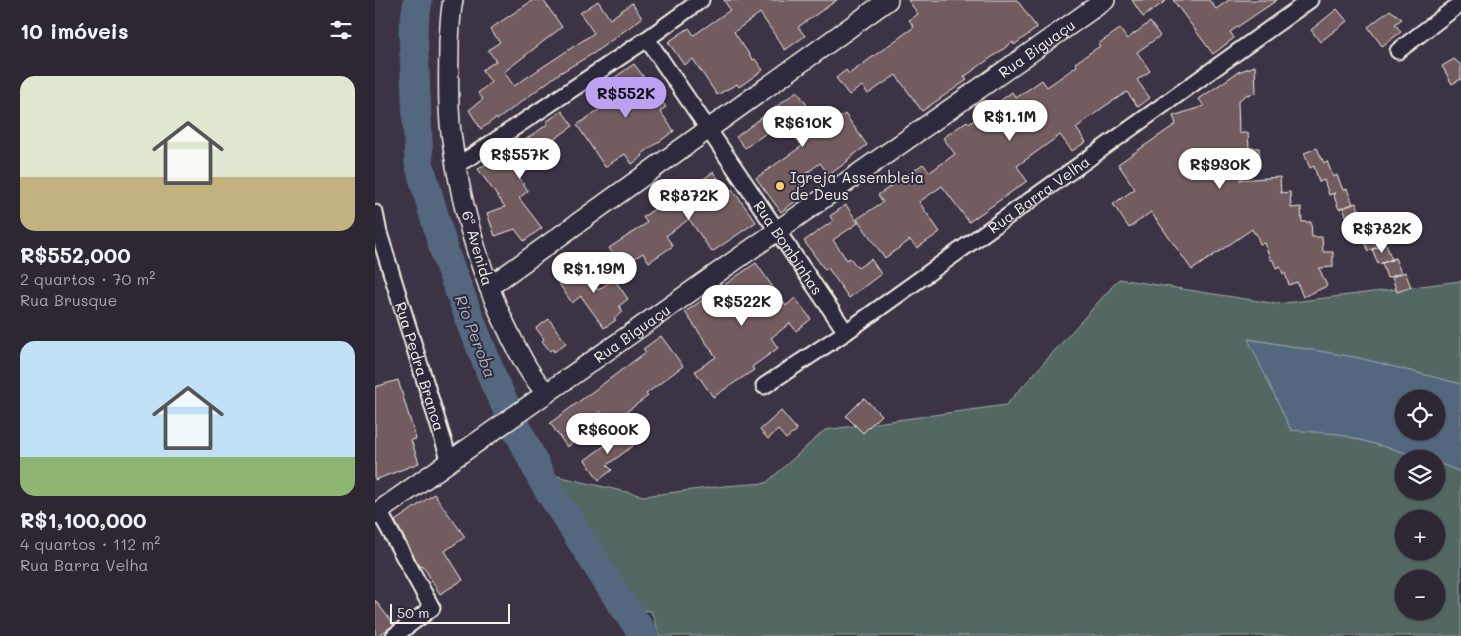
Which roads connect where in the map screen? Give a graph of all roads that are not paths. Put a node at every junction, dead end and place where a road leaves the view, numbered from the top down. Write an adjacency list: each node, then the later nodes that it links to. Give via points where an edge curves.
1 (453, 0): 11 (street, 6ª Avenida, via 449,29 449,106)
2 (701, 0): 7 (street)
3 (888, 0): 10 (street)
4 (1105, 0): 13 (street, Rua Biguaçu)
5 (1310, 0): 15 (street, Rua Barra Velha)
6 (1461, 3): 9 (street)
7 (680, 7): 8 (street)
8 (647, 39): 10 (street, Rua Bombinhas); 11 (street)
9 (1398, 51)
10 (708, 129): 13 (street, Rua Bombinhas); 14 (street)
11 (456, 165): 14 (street, 6ª Avenida)
12 (375, 213): 18 (street, Rua Pedra Branca)
13 (777, 231): 15 (street, Rua Bombinhas); 17 (street, Rua Biguaçu)
14 (489, 287): 17 (street, 6ª Avenida, via 519,354 535,381)
15 (846, 332): 16 (street, Rua Barra Velha)
16 (764, 386)
17 (547, 393): 18 (street, Rua Biguaçu)
18 (450, 462): 19 (street, Rua Biguaçu)
19 (377, 513): 20 (street, via 432,608)
20 (394, 636)

